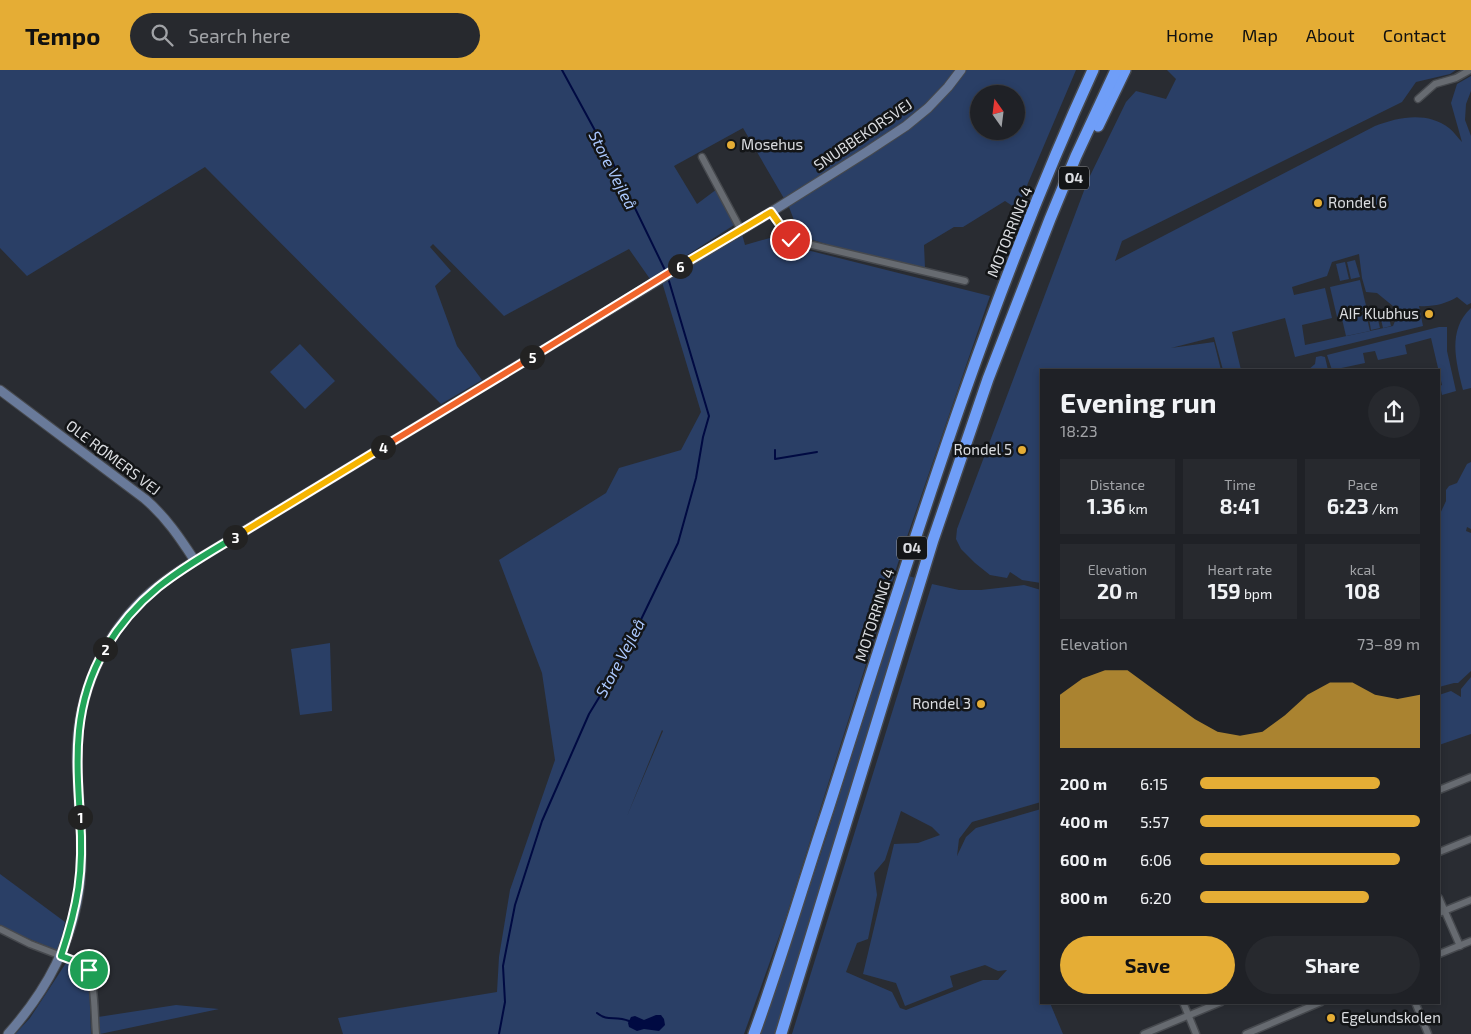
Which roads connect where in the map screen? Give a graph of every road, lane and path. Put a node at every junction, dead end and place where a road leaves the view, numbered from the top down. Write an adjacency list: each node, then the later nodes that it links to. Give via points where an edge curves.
1 (961, 70): 10 (street, SNUBBEKORSVEJ, via 928,108 906,126)
2 (1088, 70): 8 (highway, O4)
3 (1094, 70): 8 (highway, MOTORRING 4 / O4)
4 (1116, 70): 13 (highway, O4, via 1076,156)
5 (1125, 70): 13 (highway, O4)
6 (1470, 70): 7 (street, via 1435,84)
7 (1418, 99)
8 (1063, 138): 34 (highway, MOTORRING 4 / O4, via 944,452)
9 (702, 157): 11 (street)
10 (771, 212): 11 (street, SNUBBEKORSVEJ); 12 (street, via 791,240)
11 (741, 230): 15 (street, SNUBBEKORSVEJ)
12 (965, 281)
13 (1023, 286): 35 (highway, O4, via 933,540)
14 (0, 390): 15 (street, OLE RØMERS VEJ, via 145,498 174,529)
15 (195, 561): 26 (street, SNUBBEKORSVEJ, via 151,592 133,610 115,632 88,686 78,729 80,885 74,918)
16 (1471, 777): 17 (street)
17 (1440, 790)
18 (1471, 839): 19 (street)
19 (1440, 852)
20 (1471, 900): 21 (street)
21 (1442, 912): 24 (street)
22 (0, 930): 26 (street)
23 (1471, 941): 24 (street)
24 (1460, 946): 25 (street)
25 (1440, 954)
26 (61, 956): 32 (street, SNUBBEKORSVEJ, via 43,989); 33 (street, via 85,965 89,970)
27 (1184, 1004): 31 (street)
28 (1216, 1004): 31 (street)
29 (1316, 1004): 38 (street)
30 (1416, 1004): 39 (street)
31 (1188, 1016): 36 (street); 37 (street)
32 (8, 1034)
33 (96, 1034)
34 (754, 1034)
35 (782, 1034)
36 (1144, 1034)
37 (1196, 1034)
38 (1246, 1034)
39 (1428, 1034)

